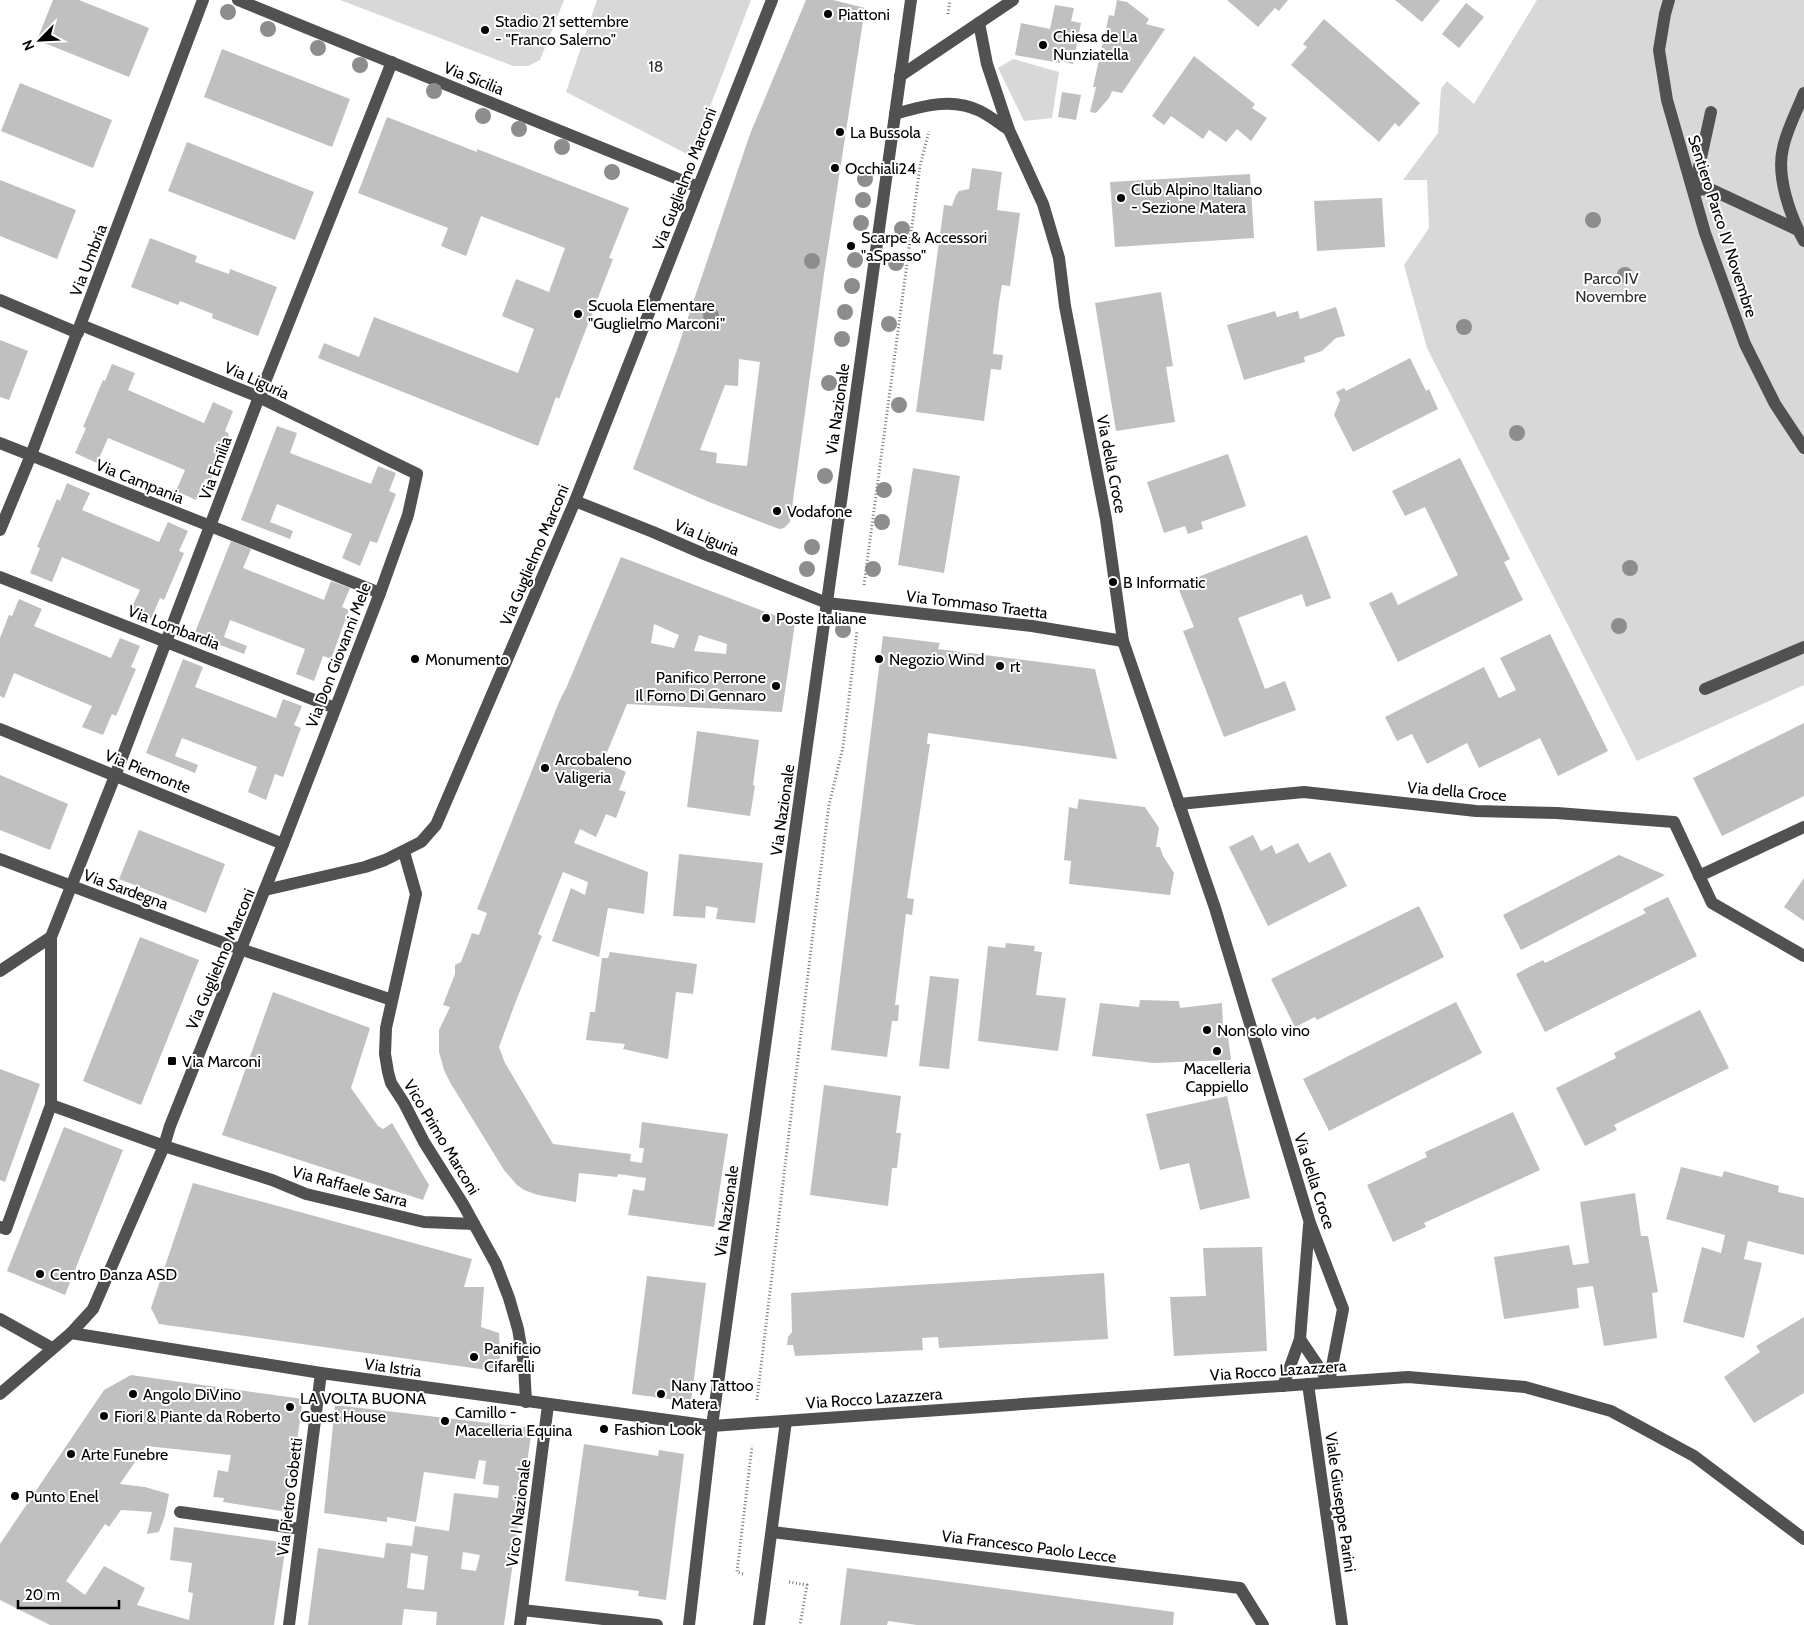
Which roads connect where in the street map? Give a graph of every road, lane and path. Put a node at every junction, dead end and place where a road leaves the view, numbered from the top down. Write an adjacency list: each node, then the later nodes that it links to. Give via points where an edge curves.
1 (204, 0): 21 (street, Via Umbria)
2 (238, 0): 10 (street, Via Sicilia)
3 (772, 0): 17 (street, Via Guglielmo Marconi)
4 (911, 0): 11 (street, Via Nazionale)
5 (950, 0): 9 (path)
6 (1013, 0): 8 (street)
7 (1669, 0): 18 (street, Sentiero Parco IV Novembre, via 1659,50 1667,100)
8 (979, 23): 9 (street); 16 (street, Via della Croce, via 987,64)
9 (945, 46): 11 (street)
10 (392, 62): 17 (street, Via Sicilia); 22 (street, Via Emilia)
11 (900, 76): 15 (street, Via Nazionale)
12 (1804, 93): 19 (street, via 1782,148 1782,177)
13 (935, 104): 15 (street); 16 (street, via 956,103 979,110); 33 (path, via 920,166)
14 (1711, 112): 18 (street)
15 (895, 114): 32 (street, Via Nazionale)
16 (1009, 130): 35 (street, Via della Croce, via 1044,204 1059,258 1065,306 1106,519)
17 (698, 187): 27 (street, Via Guglielmo Marconi)
18 (1694, 190): 19 (street, via 1710,189); 24 (street, Sentiero Parco IV Novembre, via 1705,233 1745,344 1775,404)
19 (1801, 235)
20 (0, 300): 21 (street, Via Liguria)
21 (79, 329): 22 (street, Via Liguria); 25 (street, Via Umbria)
22 (259, 397): 26 (street, Via Liguria); 28 (street, Via Emilia)
23 (0, 443): 25 (street, Via Campania)
24 (1804, 448)
25 (31, 455): 28 (street, Via Campania); 29 (street, Via Umbria)
26 (417, 474): 31 (street, Via Don Giovanni Mele, via 408,515)
27 (575, 501): 32 (street, Via Liguria); 44 (street, Via Guglielmo Marconi, via 436,825 421,842)
28 (210, 526): 31 (street, Via Campania); 34 (street, Via Emilia)
29 (0, 530)
30 (0, 577): 34 (street, Via Lombardia)
31 (380, 593): 38 (street, Via Don Giovanni Mele)
32 (827, 603): 33 (street, Via Tommaso Traetta); 72 (street, Via Nazionale)
33 (861, 606): 35 (street, Via Tommaso Traetta, via 1032,626); 71 (path, via 843,747 826,824)
34 (166, 642): 38 (street, Via Lombardia); 40 (street, Via Emilia)
35 (1123, 642): 41 (street, Via della Croce)
36 (1804, 647): 37 (street)
37 (1706, 690)
38 (335, 708): 43 (street, Via Don Giovanni Mele)
39 (0, 729): 40 (street, Via Piemonte)
40 (115, 776): 43 (street, Via Piemonte); 47 (street, Via Emilia)
41 (1179, 804): 46 (street, Via della Croce, via 1304,792 1476,811 1674,822); 56 (street, Via della Croce, via 1215,908)
42 (1804, 826): 46 (street)
43 (283, 844): 48 (street, Via Don Giovanni Mele)
44 (404, 852): 48 (street, Via Guglielmo Marconi, via 365,867); 53 (street, Vico Primo Marconi, via 416,894)
45 (0, 859): 47 (street, Via Sardegna)
46 (1699, 876): 51 (street, Via della Croce, via 1712,903)
47 (72, 886): 49 (street, Via Emilia); 50 (street, Via Sardegna)
48 (265, 890): 50 (street, Via Guglielmo Marconi)
49 (51, 937): 52 (street); 54 (street)
50 (240, 949): 53 (street, Via Sardegna); 55 (street, Via Guglielmo Marconi)
51 (1804, 956)
52 (0, 970)
53 (392, 1000): 57 (street, Vico Primo Marconi, via 385,1042 391,1083)
54 (52, 1105): 55 (street, Via Raffaele Sarra); 58 (street, via 6,1229)
55 (164, 1146): 57 (street, Via Raffaele Sarra, via 337,1202 424,1222); 60 (street, Via Guglielmo Marconi, via 93,1309)
56 (1310, 1223): 61 (street); 64 (street, Via della Croce, via 1343,1309)
57 (474, 1224): 68 (street, Vico Primo Marconi, via 496,1264 509,1298 524,1364)
58 (0, 1226)
59 (0, 1319): 62 (street)
60 (71, 1333): 62 (street, Via Guglielmo Marconi); 63 (street, Via Istria)
61 (1300, 1339): 64 (street); 66 (street)
62 (52, 1348): 67 (street, Via Guglielmo Marconi)
63 (321, 1374): 68 (street, Via Istria); 74 (street, Via Pietro Gobetti)
64 (1329, 1382): 65 (street, Via Rocco Lazazzera); 76 (street, Via Rocco Lazazzera, via 1408,1377 1525,1387 1611,1410 1694,1456)
65 (1308, 1384): 66 (street, Via Rocco Lazazzera); 86 (street, Viale Giuseppe Parini)
66 (1283, 1386): 70 (street, Via Rocco Lazazzera)
67 (0, 1394)
68 (526, 1402): 69 (street, Via Istria)
69 (548, 1405): 72 (street, Via Istria); 78 (street, Vico I Nazionale)
70 (786, 1421): 71 (street, Via Rocco Lazazzera); 75 (street)
71 (754, 1423): 72 (street, Via Rocco Lazazzera)
72 (712, 1426): 82 (street, Via Nazionale)
73 (180, 1512): 74 (street)
74 (301, 1529): 79 (street, Via Pietro Gobetti)
75 (772, 1532): 83 (street); 85 (street, Via Francesco Paolo Lecce, via 1240,1588)
76 (1804, 1539)
77 (807, 1585): 84 (path)
78 (522, 1610): 80 (street, Vico I Nazionale); 81 (street)
79 (289, 1625)
80 (520, 1625)
81 (657, 1625)
82 (688, 1625)
83 (759, 1625)
84 (800, 1625)
85 (1262, 1625)
86 (1342, 1625)

